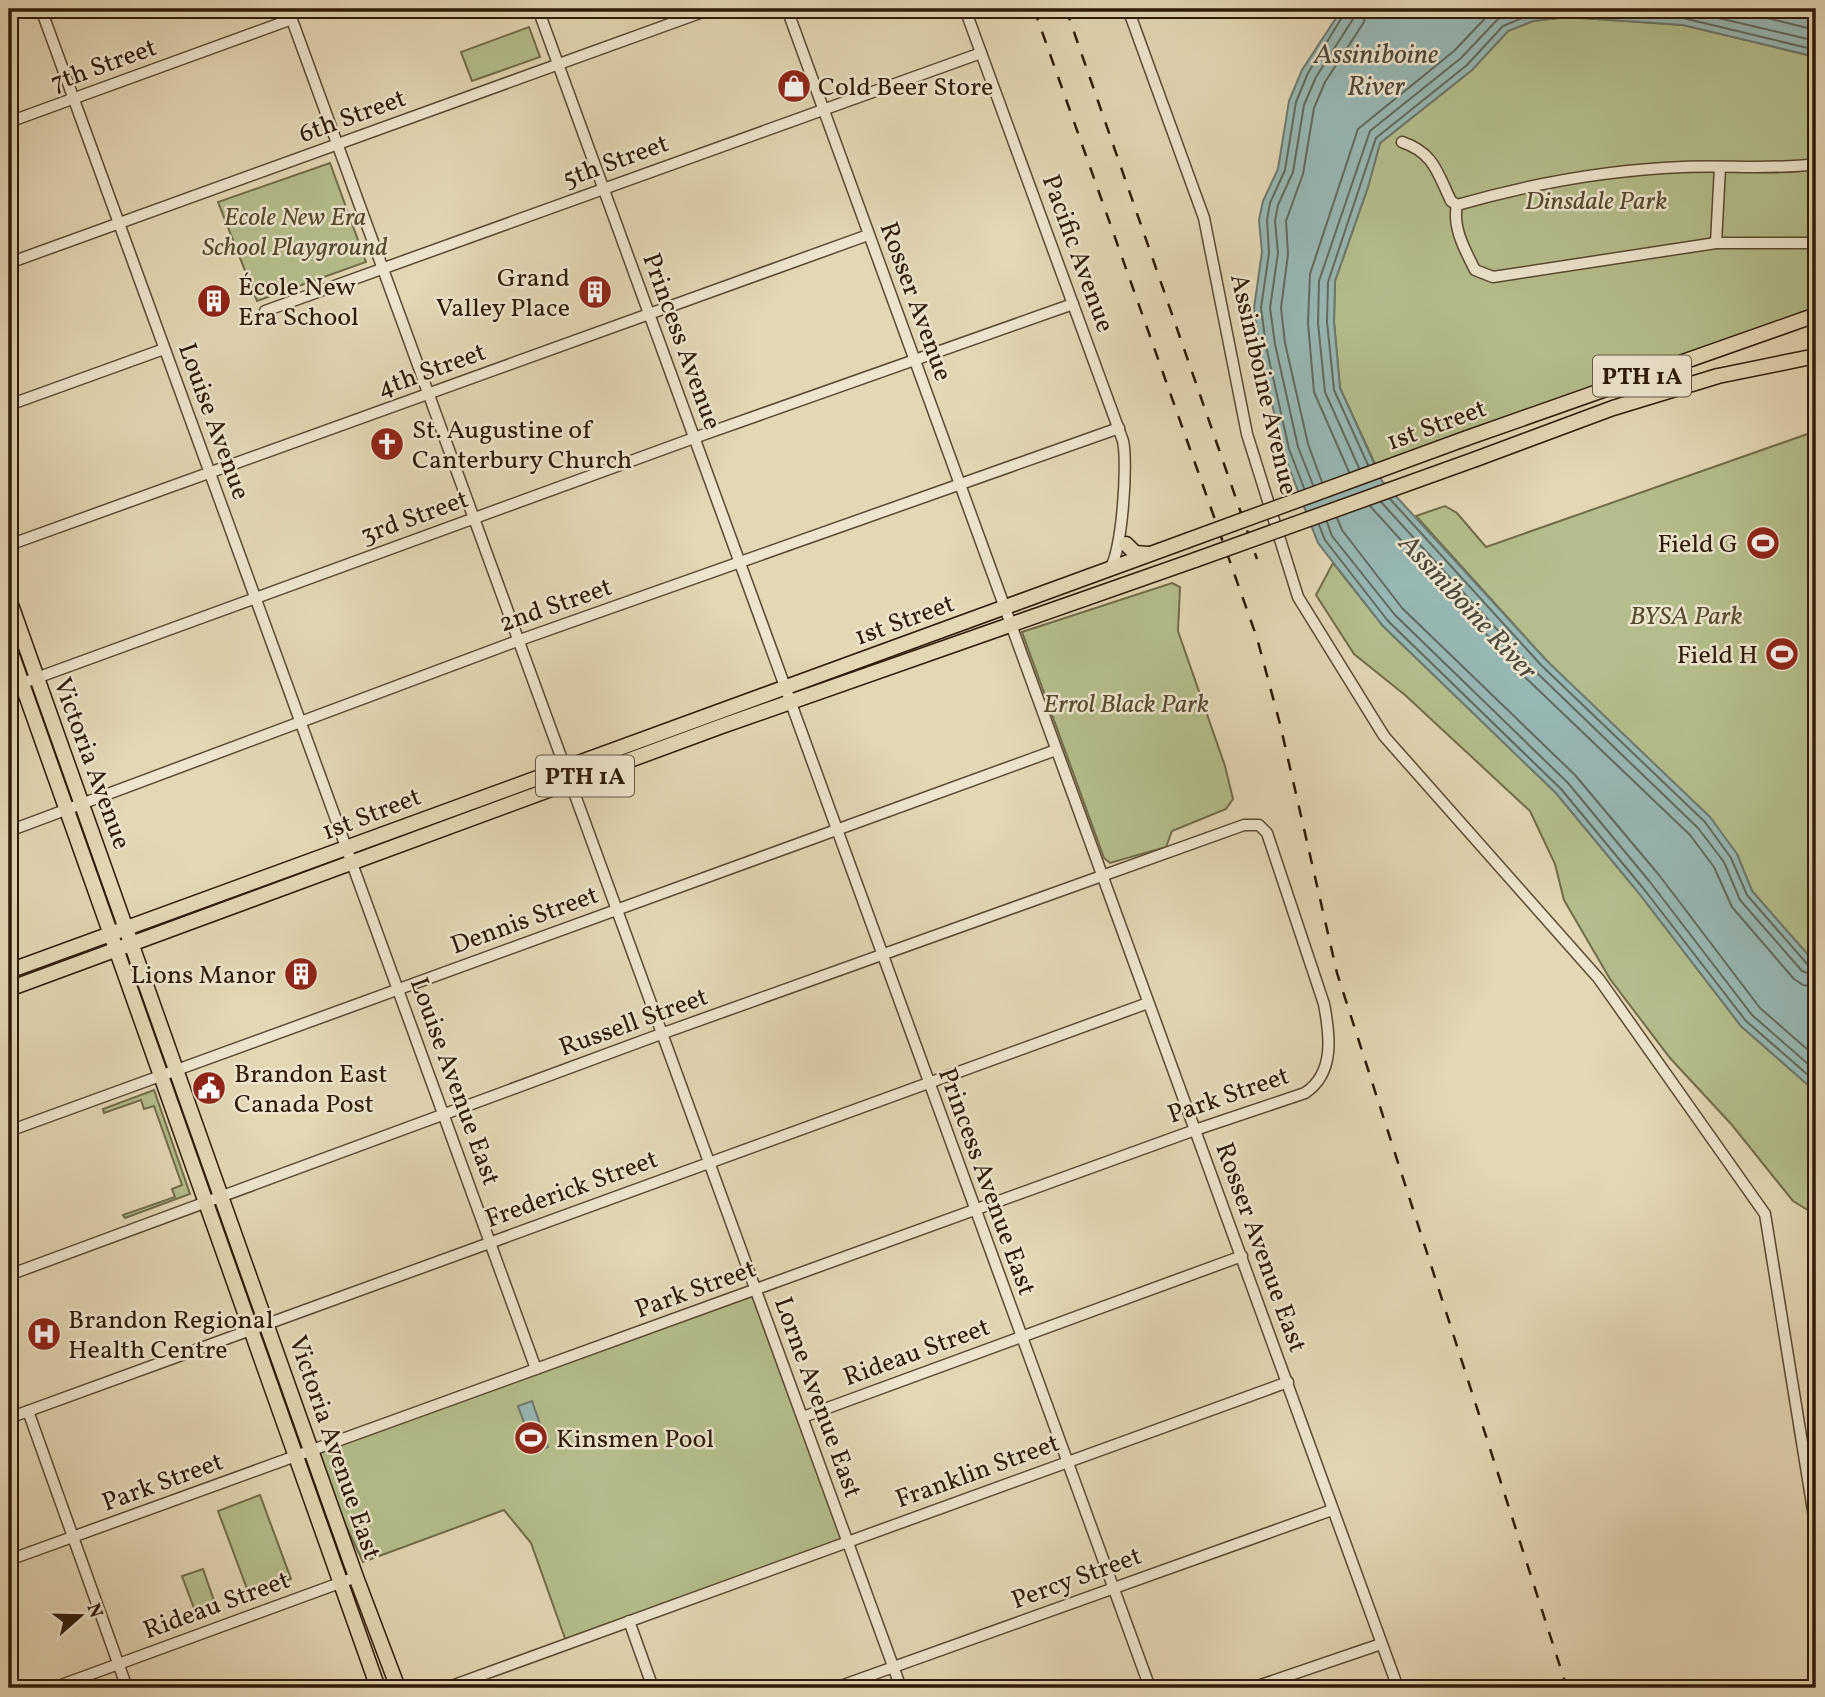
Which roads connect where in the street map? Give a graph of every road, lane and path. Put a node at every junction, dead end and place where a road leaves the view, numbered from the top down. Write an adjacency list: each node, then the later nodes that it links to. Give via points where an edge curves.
1 (41, 9): 10 (street, Louise Avenue)
2 (538, 9): 9 (street, Princess Avenue)
3 (710, 9): 9 (street, 6th Street)
4 (787, 9): 11 (street, Rosser Avenue)
5 (965, 9): 8 (street, Pacific Avenue)
6 (1128, 9): 105 (street, Assiniboine Avenue, via 1204,218 1247,434 1298,597 1384,736 1599,979 1765,1214)
7 (290, 14): 10 (street, 7th Street); 14 (street, Lorne Avenue East)
8 (981, 53): 11 (street, 5th Street); 25 (street, Pacific Avenue)
9 (558, 64): 14 (street, 6th Street); 17 (street, Princess Avenue)
10 (73, 99): 12 (street, 7th Street); 19 (street, Louise Avenue)
11 (823, 110): 17 (street, 5th Street); 20 (street, Rosser Avenue)
12 (9, 122)
13 (1402, 142): 18 (street, via 1429,156)
14 (337, 145): 19 (street, 6th Street); 24 (street, Lorne Avenue East)
15 (1816, 163): 16 (street, via 1781,169)
16 (1720, 167): 18 (street, via 1654,169 1531,184); 21 (street)
17 (603, 189): 24 (street, 5th Street); 27 (street, Princess Avenue)
18 (1457, 205): 21 (street, via 1455,215 1475,270 1493,277)
19 (118, 223): 23 (street, 6th Street); 29 (street, Louise Avenue)
20 (868, 234): 27 (street, 4th Street); 31 (street, Rosser Avenue)
21 (1716, 243): 22 (street)
22 (1816, 243)
23 (9, 263)
24 (382, 268): 26 (street, 5th Street); 32 (street, Lorne Avenue East)
25 (1073, 304): 31 (street, 3rd Street); 34 (street, Pacific Avenue)
26 (265, 312)
27 (648, 313): 32 (street, 4th Street); 35 (street, Princess Avenue)
28 (1816, 315): 42 (main road, 1st Street / PTH 1A, bridge)
29 (164, 349): 33 (street); 36 (street, Louise Avenue)
30 (1816, 356): 48 (main road, 1st Street / PTH 1A, bridge, via 1718,376 1613,408)
31 (914, 360): 35 (street, 3rd Street); 37 (street, Rosser Avenue)
32 (428, 394): 36 (street, 4th Street); 39 (street, Lorne Avenue East)
33 (9, 405)
34 (1119, 428): 37 (street, 2nd Street); 38 (street, Pacific Avenue, via 1127,474)
35 (694, 438): 39 (street, 3rd Street); 44 (street, Princess Avenue)
36 (209, 474): 41 (street, 4th Street); 46 (street, Louise Avenue)
37 (960, 485): 44 (street, 2nd Street); 49 (street, Rosser Avenue)
38 (1120, 516): 40 (street, Pacific Avenue); 45 (street, Pacific Avenue, via 1117,558)
39 (473, 518): 46 (street, 3rd Street); 51 (street, Lorne Avenue East)
40 (1126, 544): 42 (main road, via 1135,553); 43 (street, Pacific Avenue)
41 (9, 545)
42 (1157, 552): 43 (main road, 1st Street / PTH 1A)
43 (1131, 562): 45 (main road, 1st Street / PTH 1A); 48 (main road, via 1128,575)
44 (739, 564): 51 (street, 2nd Street); 55 (street, Princess Avenue)
45 (1102, 572): 49 (main road, 1st Street / PTH 1A)
46 (255, 598): 53 (street, 3rd Street); 57 (street, Louise Avenue)
47 (9, 599): 53 (main road, Victoria Avenue)
48 (1057, 607): 50 (main road, 1st Street / PTH 1A)
49 (1005, 609): 50 (street, Rosser Avenue); 55 (main road, 1st Street / PTH 1A)
50 (1011, 624): 56 (main road, 1st Street / PTH 1A); 58 (street, Rosser Avenue East)
51 (517, 641): 57 (street, 2nd Street); 59 (street, Lorne Avenue East)
52 (9, 647): 54 (main road, Victoria Avenue)
53 (37, 678): 54 (street, 3rd Street); 61 (main road, Victoria Avenue)
54 (15, 686): 62 (main road, Victoria Avenue)
55 (785, 689): 56 (street, Princess Avenue East); 59 (main road, 1st Street / PTH 1A)
56 (790, 704): 60 (main road, 1st Street / PTH 1A); 63 (street, Princess Avenue East)
57 (299, 721): 61 (street, 2nd Street); 66 (street, Louise Avenue)
58 (1056, 750): 63 (street, Dennis Street); 68 (street, Rosser Avenue East)
59 (563, 767): 60 (street, Lorne Avenue East); 66 (main road, 1st Street / PTH 1A)
60 (569, 782): 67 (main road, 1st Street / PTH 1A); 69 (street, Lorne Avenue East)
61 (82, 805): 62 (street, 2nd Street); 70 (main road, Victoria Avenue)
62 (66, 810): 64 (street, 2nd Street); 71 (main road, Victoria Avenue)
63 (835, 830): 69 (street, Dennis Street); 74 (street, Princess Avenue East)
64 (9, 831)
65 (1269, 838): 68 (street, Russell Street, via 1262,827 1244,825); 84 (street, Park Street, via 1324,1004 1328,1028 1324,1074 1314,1087 1291,1098)
66 (346, 849): 67 (street, Louise Avenue East); 70 (main road, 1st Street / PTH 1A)
67 (352, 864): 72 (main road, 1st Street / PTH 1A); 77 (street, Louise Avenue East)
68 (1101, 875): 74 (street, Russell Street); 78 (street, Rosser Avenue East)
69 (616, 910): 77 (street, Dennis Street); 79 (street, Lorne Avenue East)
70 (126, 928): 71 (main road, 1st Street / PTH 1A); 72 (main road, Victoria Avenue)
71 (110, 934): 73 (main road, Victoria Avenue); 75 (main road, 1st Street)
72 (132, 944): 73 (main road, 1st Street / PTH 1A); 80 (main road, Victoria Avenue East)
73 (116, 950): 76 (main road, 1st Street); 81 (main road, Victoria Avenue East)
74 (882, 955): 79 (street, Russell Street); 82 (street, Princess Avenue East)
75 (9, 971)
76 (9, 989)
77 (399, 989): 80 (street, Dennis Street); 83 (street, Louise Avenue East)
78 (1148, 1003): 82 (street, Frederick Street); 84 (street, Rosser Avenue East)
79 (661, 1034): 83 (street, Russell Street); 86 (street, Lorne Avenue East)
80 (176, 1070): 81 (street, Dennis Street); 87 (main road, Victoria Avenue East)
81 (161, 1075): 85 (street, Dennis Street); 87 (main road, Victoria Avenue East)
82 (928, 1083): 86 (street, Frederick Street); 88 (street, Princess Avenue East)
83 (444, 1115): 87 (street, Russell Street); 89 (street, Louise Avenue East)
84 (1195, 1129): 88 (street, Park Street); 90 (street, Rosser Avenue East)
85 (9, 1131)
86 (708, 1162): 89 (street, Frederick Street); 92 (street, Lorne Avenue East)
87 (214, 1198): 91 (street, Russell Street); 93 (main road, Victoria Avenue East); 94 (main road, Victoria Avenue East)
88 (974, 1210): 92 (street, Park Street); 95 (street, Princess Avenue East)
89 (490, 1242): 93 (street, Frederick Street); 96 (street, Louise Avenue East)
90 (1242, 1256): 95 (street, Rideau Street); 97 (street, Rosser Avenue East)
91 (9, 1275)
92 (756, 1290): 96 (street, Park Street); 99 (street, Lorne Avenue East)
93 (267, 1323): 94 (street, Frederick Street); 101 (main road, Victoria Avenue East)
94 (252, 1329): 98 (street, Frederick Street); 102 (main road, Victoria Avenue East)
95 (1021, 1337): 99 (street, Rideau Street); 103 (street, Princess Avenue East)
96 (537, 1369): 101 (street, Park Street)
97 (1288, 1382): 103 (street, Franklin Street); 104 (street, Rosser Avenue East)
98 (28, 1411): 100 (street, Frederick Street); 106 (street)
99 (803, 1417): 107 (street, Lorne Avenue East)
100 (9, 1418)
101 (311, 1452): 102 (street, Park Street); 109 (main road, Victoria Avenue East)
102 (295, 1457): 106 (street, Park Street); 110 (main road, Victoria Avenue East)
103 (1065, 1462): 107 (street, Franklin Street); 111 (street, Princess Avenue East)
104 (1332, 1510): 111 (street, Percy Street); 113 (street, Rosser Avenue East)
105 (1816, 1529)
106 (72, 1537): 108 (street, Park Street); 114 (street)
107 (847, 1541): 112 (street, Franklin Street); 115 (street, Lorne Avenue East)
108 (9, 1560)
109 (356, 1577): 110 (street, Rideau Street); 119 (main road, Victoria Avenue East)
110 (340, 1583): 114 (street, Rideau Street); 118 (main road, Victoria Avenue East)
111 (1112, 1589): 115 (street, Percy Street); 124 (street, Princess Avenue East)
112 (629, 1621): 120 (street, Franklin Street); 121 (street)
113 (1381, 1644): 125 (street); 126 (street, Rosser Avenue East)
114 (118, 1664): 116 (street, Rideau Street); 117 (street)
115 (893, 1667): 122 (street, Percy Street); 123 (street, Lorne Avenue East)
116 (53, 1688)
117 (127, 1688)
118 (378, 1688)
119 (398, 1688)
120 (446, 1688)
121 (653, 1688)
122 (835, 1688)
123 (901, 1688)
124 (1150, 1688)
125 (1252, 1688)
126 (1398, 1688)

